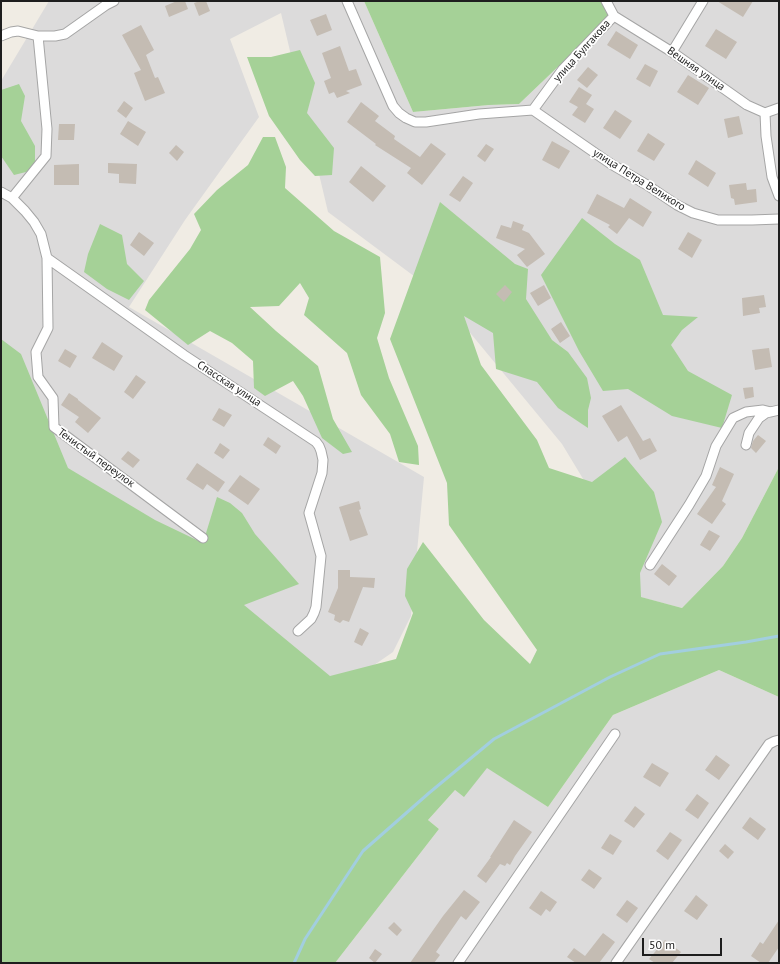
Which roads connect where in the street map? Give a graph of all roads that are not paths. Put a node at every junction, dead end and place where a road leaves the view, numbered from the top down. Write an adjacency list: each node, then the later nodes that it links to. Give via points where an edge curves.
1 (114, 1): 7 (street, via 65,34)
2 (347, 1): 10 (street, via 393,106 406,118 415,122 426,122 479,114)
3 (606, 1): 5 (street, улица Булгакова)
4 (703, 1): 8 (street)
5 (614, 16): 8 (street, Вешняя улица); 10 (street, улица Булгакова, via 563,70)
6 (1, 36): 7 (street, via 18,31)
7 (38, 36): 14 (street, via 47,129 46,156)
8 (672, 52): 11 (street, Вешняя улица, via 747,105)
9 (779, 108): 11 (street)
10 (533, 110): 15 (street, улица Петра Великого, via 611,164 693,213 718,220)
11 (765, 113): 13 (street, via 772,176)
12 (1, 192): 14 (street)
13 (779, 196)
14 (12, 198): 16 (street, via 34,222 41,234)
15 (779, 219)
16 (47, 258): 19 (street, Тенистый переулок, via 48,328 36,352 38,377 52,398 54,427); 21 (street, Спасская улица, via 319,446 323,460 322,473 309,514 321,556 316,606 311,619)
17 (775, 411): 18 (street, via 759,418 749,433); 20 (street, via 746,412 733,418 716,446 706,476)
18 (746, 445)
19 (203, 538)
20 (650, 565)
21 (298, 631)
22 (615, 734): 24 (street)
23 (779, 740): 25 (street, via 769,744)
24 (458, 963)
25 (616, 963)

